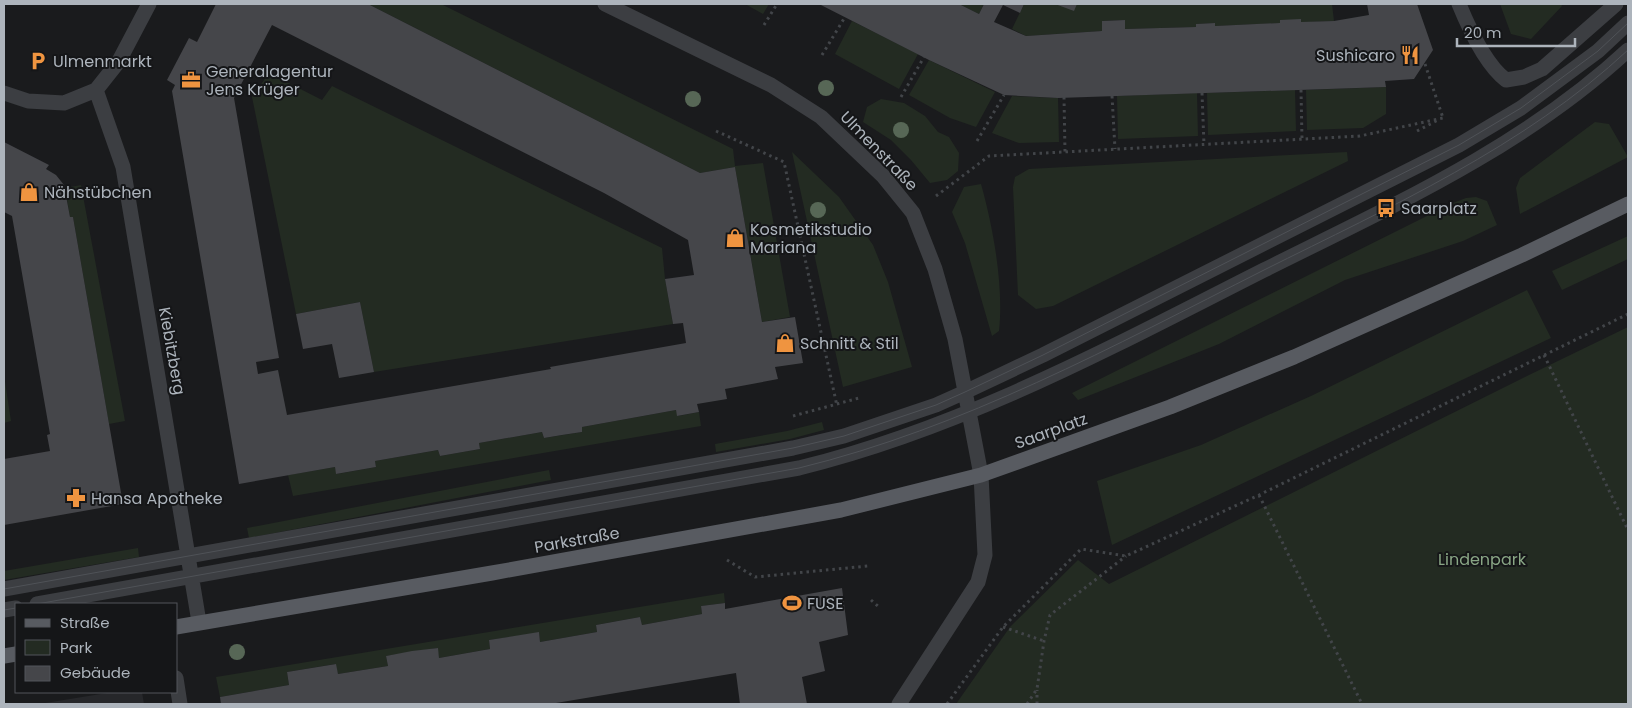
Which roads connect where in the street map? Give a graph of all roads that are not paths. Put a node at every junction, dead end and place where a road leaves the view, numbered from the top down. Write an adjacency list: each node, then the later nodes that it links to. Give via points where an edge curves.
1 (149, 4): 7 (street, via 119,61)
2 (605, 4): 10 (street, Ulmenstraße, via 771,85 821,117 882,176 913,213 935,269 955,339)
3 (1458, 4): 4 (street, via 1468,27 1497,73 1506,80 1542,69)
4 (1616, 4)
5 (1628, 23): 10 (street, via 1598,51 1521,108 1459,145)
6 (1628, 50): 11 (street, via 1544,118 1470,164 1099,352)
7 (96, 90): 8 (street, via 64,103 28,101); 13 (street, Kiebitzberg, via 123,167)
8 (4, 93)
9 (1628, 204): 12 (main road, Saarplatz, via 1294,357 1170,407)
10 (965, 392): 11 (street, Ulmenstraße); 13 (street, via 844,436 793,448)
11 (969, 413): 12 (street, Ulmenstraße); 14 (street, via 848,456 799,468)
12 (981, 474): 17 (main road, Parkstraße, via 859,507); 21 (street, Ulmenstraße, via 985,555 978,582)
13 (188, 556): 14 (street, Kiebitzberg); 15 (street)
14 (192, 577): 16 (street); 17 (street, Kiebitzberg)
15 (4, 588)
16 (43, 603)
17 (199, 622): 18 (main road, Parkstraße)
18 (178, 627)
19 (178, 691): 20 (street)
20 (180, 704)
21 (899, 704)

